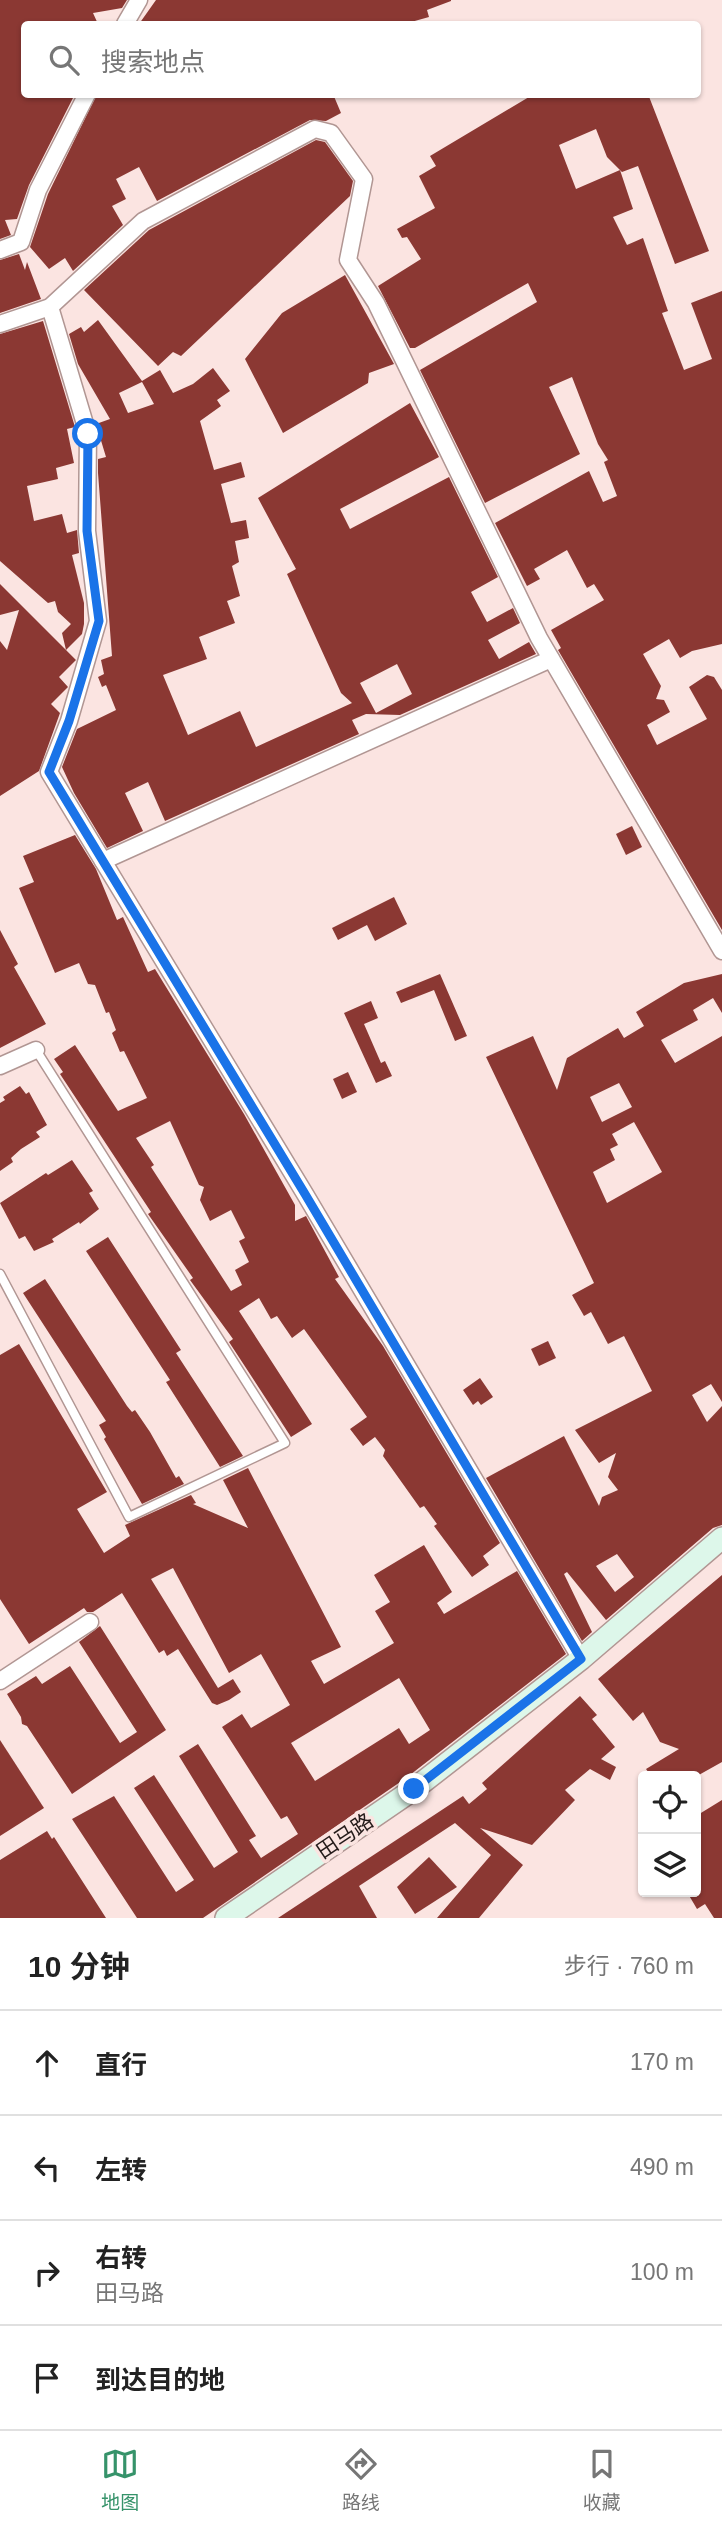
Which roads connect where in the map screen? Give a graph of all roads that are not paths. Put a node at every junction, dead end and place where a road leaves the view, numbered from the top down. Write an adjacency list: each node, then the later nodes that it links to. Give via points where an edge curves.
1 (139, 0): 2 (street)
2 (127, 21)
3 (86, 98): 4 (street, via 38,190 21,242)
4 (0, 250)
5 (50, 307): 6 (street); 7 (street, via 143,221 315,129 331,133 364,179 348,260 376,303); 8 (street, via 88,434 87,531 99,621 49,772)
6 (0, 324)
7 (551, 659): 8 (street); 9 (street)
8 (103, 861): 15 (street)
9 (722, 951)
10 (36, 1050): 11 (street); 12 (lane, via 285,1443 129,1517)
11 (0, 1066)
12 (0, 1274)
13 (722, 1538): 15 (street, 田马路)
14 (90, 1622): 16 (street)
15 (581, 1659): 17 (street, 田马路, via 414,1789)
16 (0, 1681)
17 (226, 1918)

